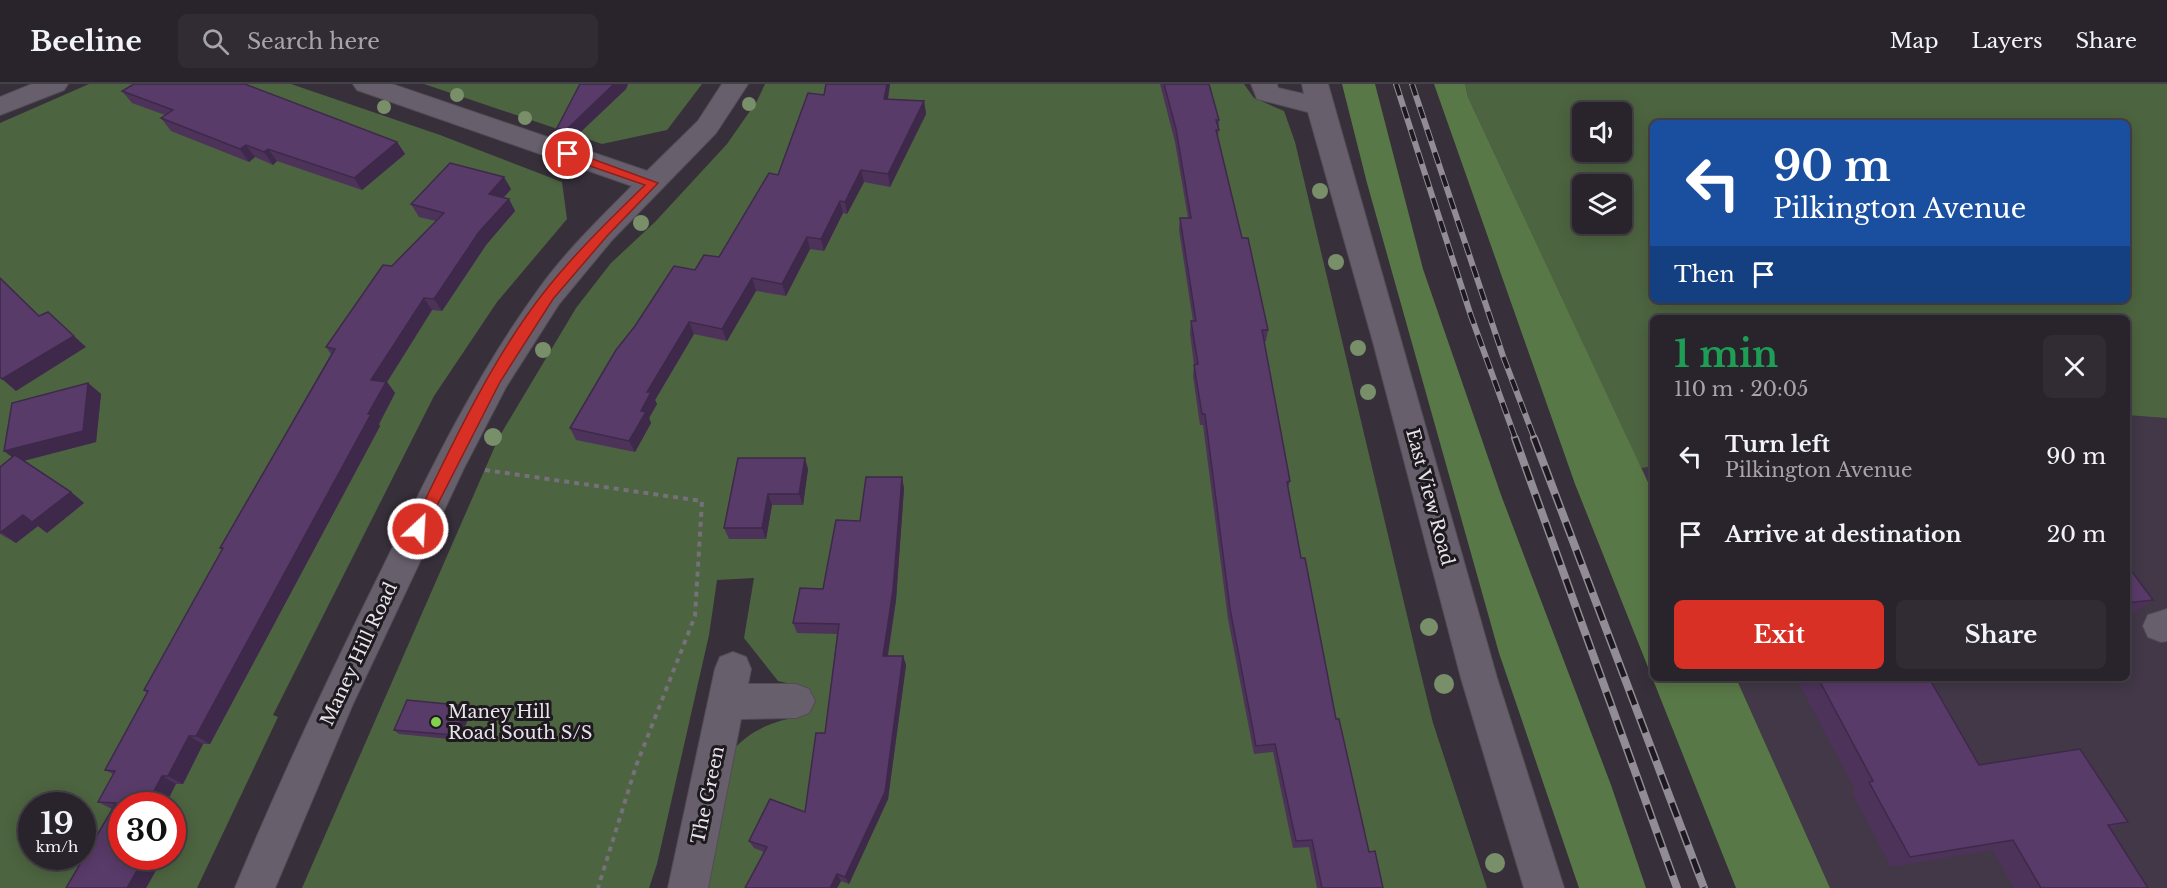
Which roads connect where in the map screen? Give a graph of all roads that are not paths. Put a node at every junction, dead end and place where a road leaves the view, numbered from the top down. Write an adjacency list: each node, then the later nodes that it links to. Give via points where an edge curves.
1 (55, 84): 6 (street)
2 (366, 84): 7 (street)
3 (735, 84): 7 (street, Maney Hill Road, via 707,127)
4 (1264, 84): 5 (street, East View Road, via 1266,93)
5 (1317, 95): 11 (street, East View Road, via 1479,678)
6 (0, 107)
7 (653, 183): 9 (street, Maney Hill Road, via 549,296 495,379 449,465 336,700)
8 (796, 700): 10 (street, The Green, via 730,686)
9 (255, 888)
10 (688, 888)
11 (1544, 888)

